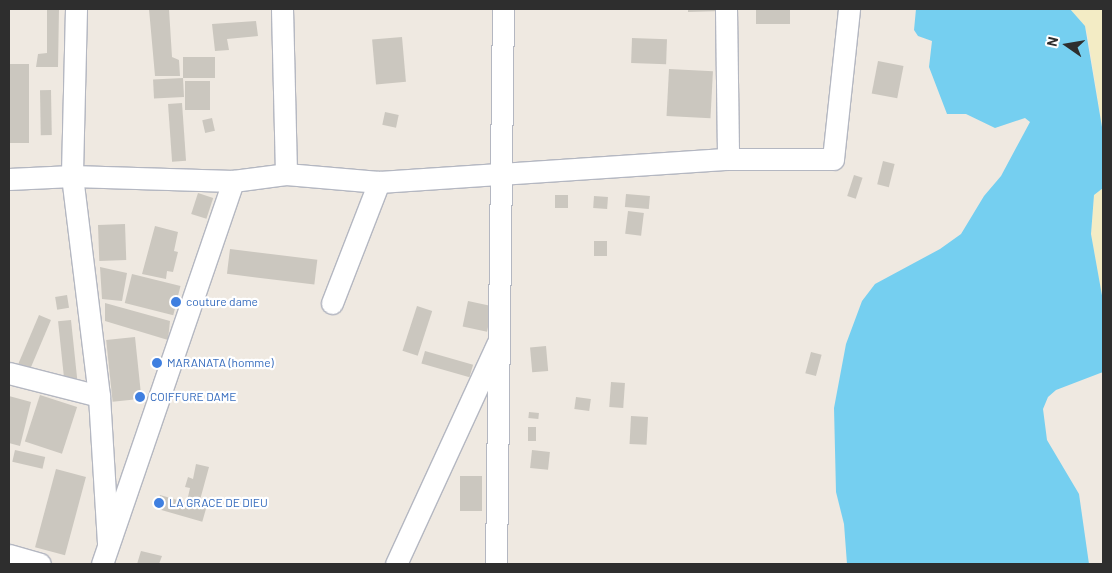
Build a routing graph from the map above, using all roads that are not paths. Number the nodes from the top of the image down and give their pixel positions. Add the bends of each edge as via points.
1 (76, 9) edge
2 (282, 9) edge
3 (503, 9) edge
4 (726, 9) edge
5 (849, 9) edge
6 (728, 159) junction
7 (502, 172) junction
8 (286, 174) junction
9 (72, 176) junction
10 (9, 179) edge
11 (233, 181) junction
12 (379, 182) junction
13 (332, 303) dead end
14 (501, 336) junction
15 (9, 373) edge
16 (99, 396) junction
17 (108, 544) junction
18 (13, 559) edge
19 (40, 564) edge
20 (102, 564) edge
21 (396, 564) edge
22 (496, 564) edge

1 - 9 street
2 - 8 street
3 - 7 street
4 - 6 street
5 - 6 street via 833,159
6 - 7 street
7 - 12 street
7 - 14 street
8 - 11 street
8 - 12 street
9 - 10 street
9 - 11 street
9 - 16 street
11 - 17 street
12 - 13 street
14 - 21 street
14 - 22 street
15 - 16 street
16 - 17 street
17 - 20 street
18 - 19 street

